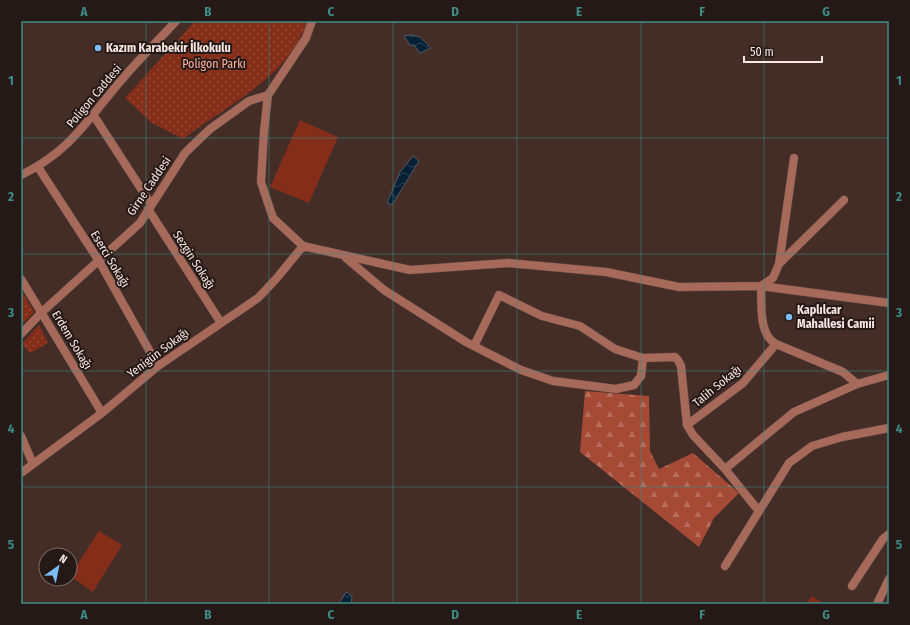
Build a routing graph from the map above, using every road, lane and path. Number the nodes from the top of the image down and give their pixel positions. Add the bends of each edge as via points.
1 (176, 21) edge
2 (312, 21) edge
3 (268, 95) junction
4 (94, 116) junction
5 (794, 158) dead end
6 (38, 167) junction
7 (21, 174) edge
8 (844, 200) dead end
9 (150, 207) junction
10 (303, 246) junction
11 (344, 256) junction
12 (99, 261) junction
13 (779, 264) junction
14 (21, 279) edge
15 (761, 286) junction
16 (889, 303) edge
17 (42, 312) junction
18 (221, 323) junction
19 (21, 334) edge
20 (776, 344) junction
21 (474, 346) junction
22 (643, 358) junction
23 (158, 366) junction
24 (889, 376) edge
25 (857, 384) junction
26 (102, 413) junction
27 (687, 425) junction
28 (889, 428) edge
29 (21, 436) edge
30 (33, 464) junction
31 (725, 469) junction
32 (21, 473) edge
33 (758, 510) junction
34 (889, 534) edge
35 (725, 566) dead end
36 (889, 579) edge
37 (852, 586) dead end
38 (877, 604) edge

1 - 4 street, Poligon Caddesi via 118,84
2 - 3 street via 306,38
3 - 9 street, Girne Caddesi via 249,101 210,129 185,153
3 - 10 street via 261,182 273,218
4 - 6 street, Poligon Caddesi via 63,148
4 - 9 street, Sezgin Sokağı
5 - 13 street
6 - 7 street, Poligon Caddesi
6 - 12 street, Eserci Sokağı
8 - 13 street
9 - 12 street, Girne Caddesi via 140,223
9 - 18 street, Sezgin Sokağı
10 - 11 street
10 - 18 street, Yenigün Sokağı via 258,298
11 - 15 street via 410,270 508,263 606,272 679,287
11 - 21 street via 384,290
12 - 17 street, Girne Caddesi
12 - 23 street, Eserci Sokağı
13 - 15 street via 773,278
14 - 17 street, Erdem Sokağı
15 - 16 street
15 - 20 street via 765,333 770,341
17 - 19 street, Girne Caddesi
17 - 26 street, Erdem Sokağı
18 - 23 street, Yenigün Sokağı
20 - 25 street via 843,372
20 - 27 street, Talih Sokağı via 743,383
21 - 22 street via 521,370 553,381 616,389 634,385 641,376
21 - 22 street via 499,295 542,316 580,326 615,349
22 - 27 street via 678,360
23 - 26 street, Yenigün Sokağı
24 - 25 street
25 - 31 street via 794,412
26 - 30 street, Yenigün Sokağı
27 - 31 street
28 - 33 street via 812,446 789,463
29 - 30 street
30 - 32 street, Yenigün Sokağı
31 - 33 street
33 - 35 street
34 - 37 street via 882,540
36 - 38 street

